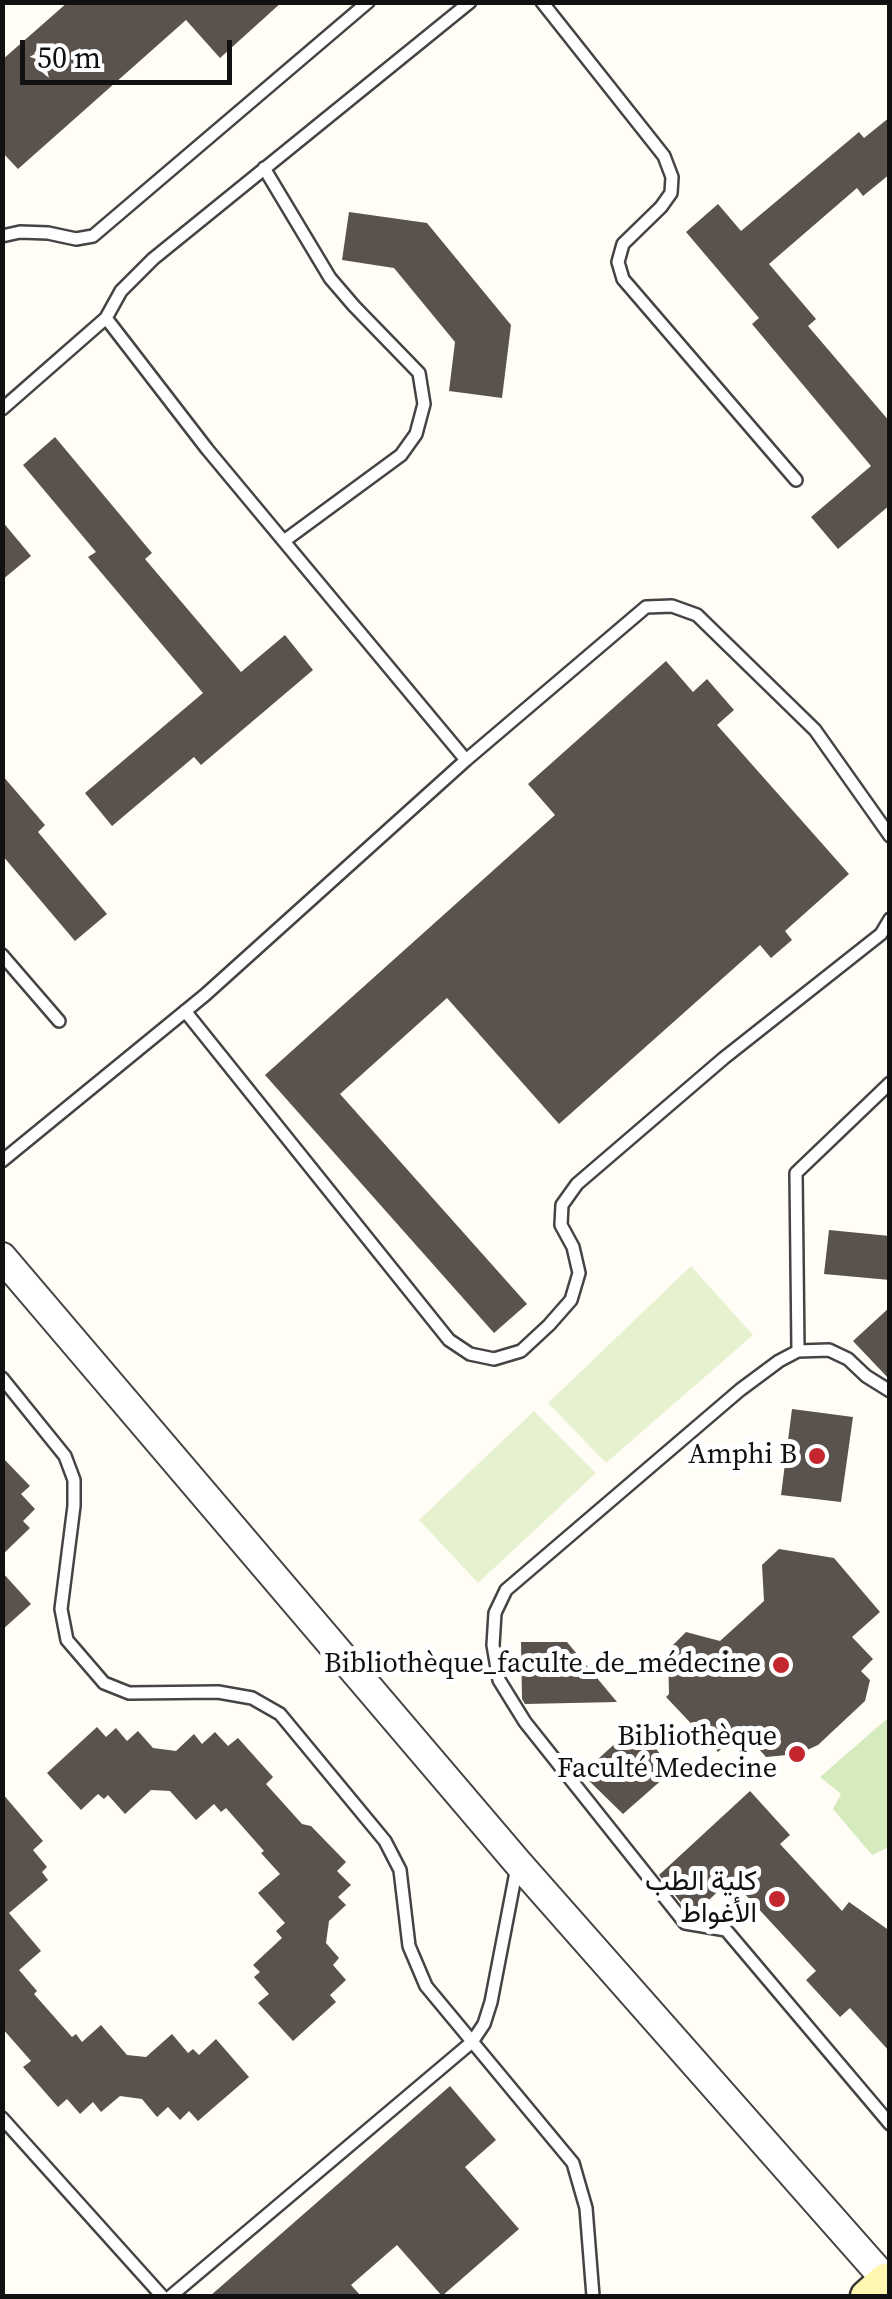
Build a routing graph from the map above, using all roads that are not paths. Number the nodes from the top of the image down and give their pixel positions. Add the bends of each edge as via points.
1 (368, 2) edge
2 (470, 2) edge
3 (542, 2) edge
4 (264, 168) junction
5 (2, 236) edge
6 (106, 318) junction
7 (2, 410) edge
8 (796, 480) dead end
9 (284, 541) junction
10 (466, 760) junction
11 (890, 836) edge
12 (890, 918) edge
13 (2, 955) edge
14 (185, 1012) junction
15 (59, 1021) dead end
16 (890, 1084) edge
17 (2, 1160) edge
18 (2, 1257) edge
19 (798, 1351) junction
20 (2, 1378) edge
21 (890, 1391) edge
22 (518, 1863) junction
23 (472, 2042) junction
24 (2, 2118) edge
25 (890, 2124) edge
26 (880, 2287) edge
27 (162, 2296) edge
28 (170, 2296) edge
29 (593, 2296) edge

1 - 5 lane via 94,236
2 - 4 lane
3 - 8 lane via 664,156 672,177 661,207 624,244 618,262 623,278
4 - 6 lane via 153,259 120,291
4 - 9 lane via 330,278 420,374 424,404 416,434 401,455
6 - 7 lane
6 - 9 lane
9 - 10 lane
10 - 11 lane via 646,606 672,606 698,615 815,730
10 - 14 lane
12 - 14 lane via 881,934 577,1184 562,1205 560,1224 579,1273 571,1300 521,1351 494,1359 449,1340
13 - 15 lane
14 - 17 lane
16 - 19 lane via 796,1173
18 - 22 street
19 - 21 lane via 829,1350
19 - 25 lane via 740,1390 506,1590 495,1613 493,1645 500,1680 526,1722 685,1923 726,1930
20 - 23 lane via 65,1456 74,1480 61,1609 67,1640 104,1683 128,1693 218,1692 252,1698 280,1714 385,1841 400,1870 409,1946 426,1986
22 - 23 lane via 491,2002
22 - 26 street
23 - 28 lane
23 - 29 lane via 573,2163 586,2208
24 - 27 lane

